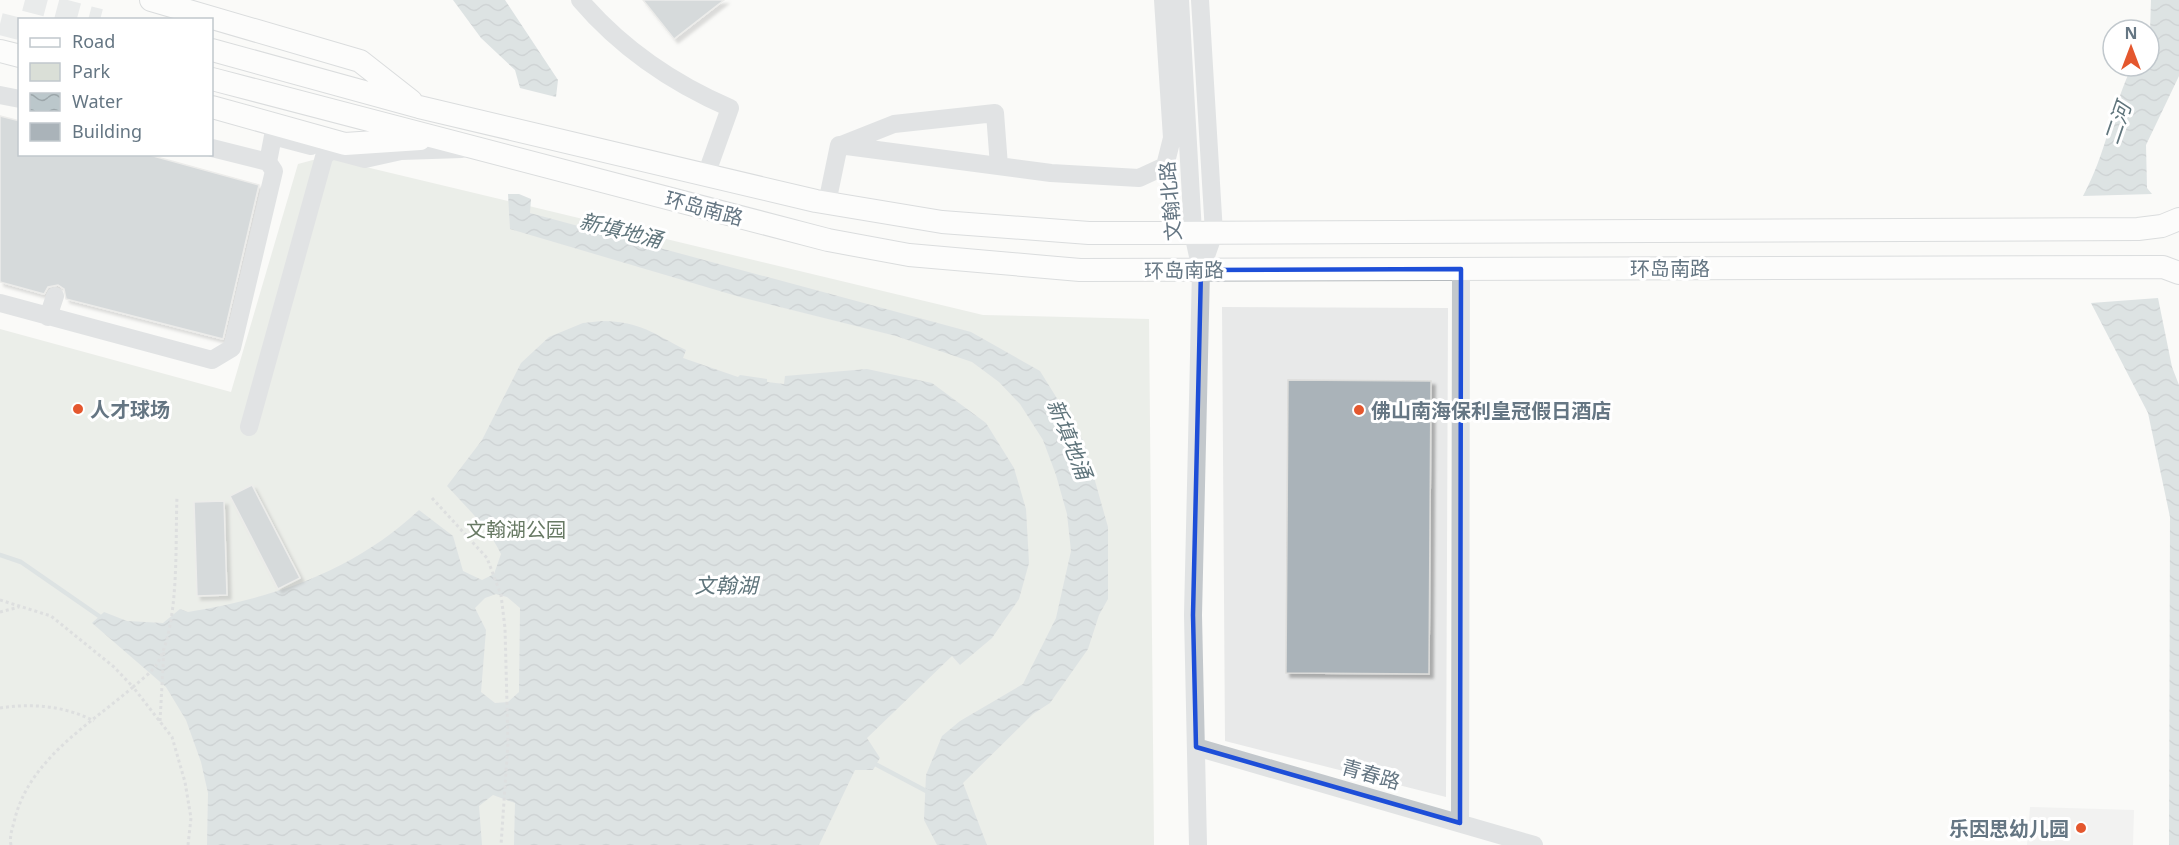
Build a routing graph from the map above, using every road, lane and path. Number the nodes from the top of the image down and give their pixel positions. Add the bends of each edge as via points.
1 (151, 0) edge
2 (580, 0) edge
3 (1162, 0) edge
4 (1180, 0) edge
5 (1200, 0) edge
6 (212, 18) edge
7 (213, 18) edge
8 (213, 50) edge
9 (0, 51) edge
10 (18, 56) edge
11 (213, 79) edge
12 (0, 95) edge
13 (18, 99) edge
14 (213, 107) edge
15 (419, 107) junction
16 (439, 138) junction
17 (839, 145) junction
18 (213, 148) edge
19 (482, 148) junction
20 (331, 150) junction
21 (268, 162) junction
22 (999, 166) junction
23 (706, 175) junction
24 (827, 203) junction
25 (2173, 227) edge
26 (1204, 233) junction
27 (2174, 266) edge
28 (1461, 269) junction
29 (1201, 270) junction
30 (55, 296) dead end
31 (0, 303) edge
32 (48, 317) junction
33 (249, 427) dead end
34 (177, 497) dead end
35 (432, 498) dead end
36 (0, 600) edge
37 (21, 607) junction
38 (0, 612) edge
39 (165, 645) junction
40 (133, 687) junction
41 (0, 708) edge
42 (94, 721) junction
43 (160, 721) junction
44 (1196, 747) junction
45 (1460, 823) junction
46 (11, 845) edge
47 (188, 845) edge
48 (501, 845) edge
49 (1198, 845) edge
50 (1534, 845) edge

1 - 6 main road
2 - 23 street via 605,29 653,67 730,108
3 - 22 street via 1172,138 1165,166 1139,178
4 - 26 street, 文翰北路
5 - 26 street, 文翰北路
7 - 15 main road via 360,62
8 - 15 main road, 环岛南路
9 - 10 main road
11 - 16 main road, 环岛南路
12 - 13 street
14 - 16 main road via 345,144
15 - 23 main road, 环岛南路
16 - 19 main road, 环岛南路
17 - 22 street
17 - 22 street via 894,124 995,113
17 - 24 street
18 - 21 street
19 - 20 street via 400,151 365,159
19 - 29 main road, 环岛南路 via 780,229 909,255 1080,270
20 - 21 street via 273,136
20 - 33 street via 324,157
21 - 32 street via 274,171 232,348 212,360
23 - 24 main road, 环岛南路
24 - 26 main road, 环岛南路 via 998,227
25 - 26 main road, 环岛南路
26 - 29 street, 文翰北路
27 - 28 main road, 环岛南路
28 - 29 main road, 环岛南路
28 - 45 street
29 - 44 street, 文翰北路 via 1193,615
30 - 32 street
31 - 32 street
34 - 39 path via 173,603
35 - 48 path via 487,558 501,596 508,743
36 - 37 path
37 - 38 path
37 - 40 path via 51,616
39 - 40 path via 156,665
39 - 43 path
40 - 42 path
40 - 43 path
41 - 42 path via 43,706 77,712
42 - 46 path via 33,776 18,806
43 - 47 path via 172,737 185,782 190,818
44 - 45 street, 青春路
44 - 49 street, 文翰北路
45 - 50 street, 青春路

